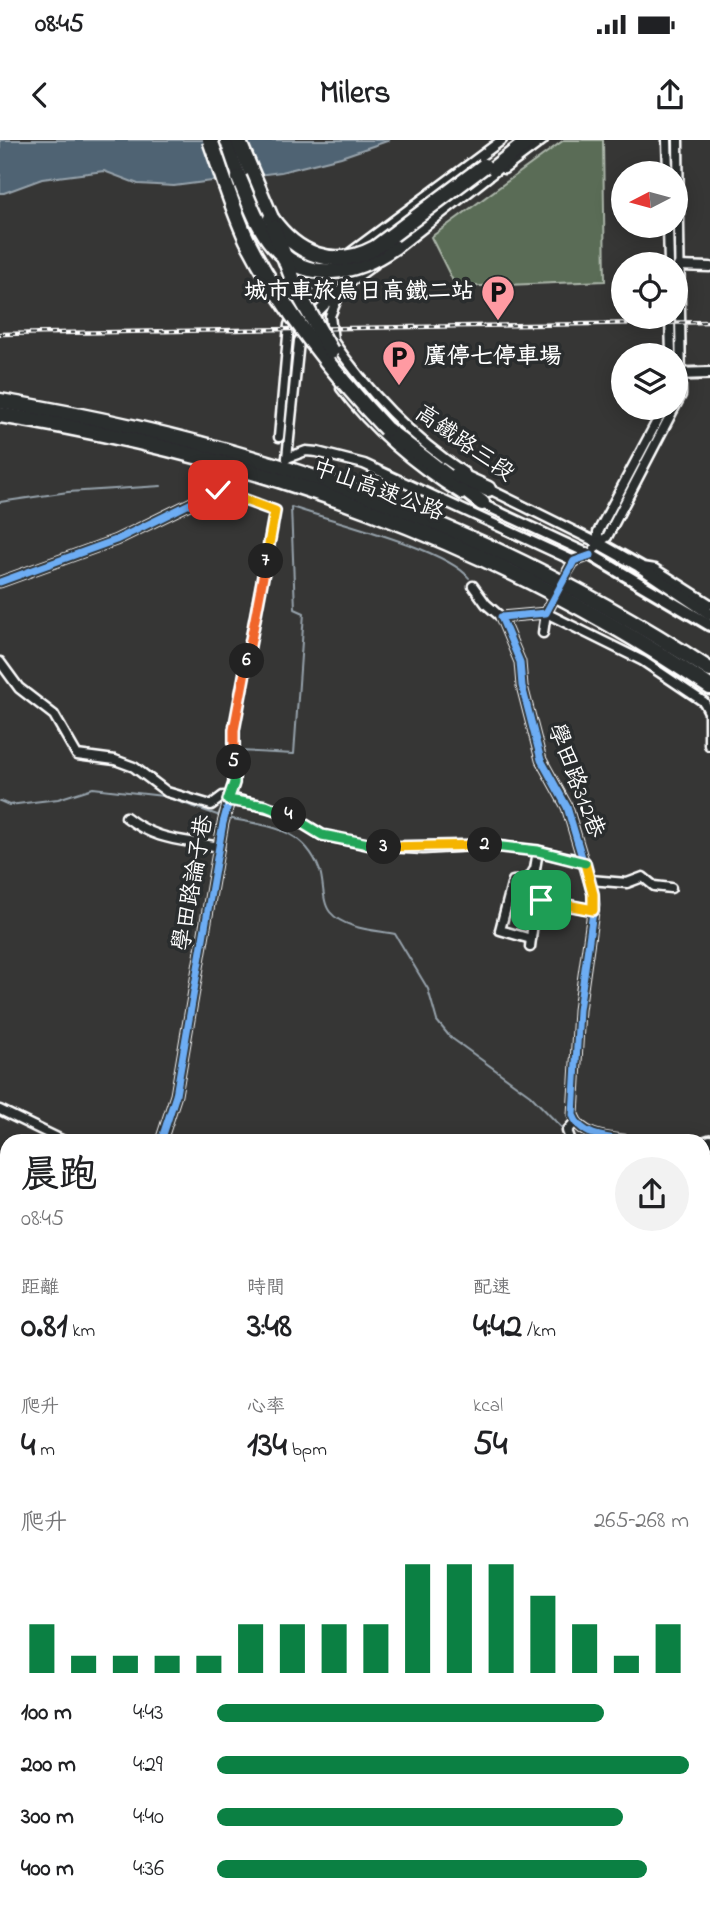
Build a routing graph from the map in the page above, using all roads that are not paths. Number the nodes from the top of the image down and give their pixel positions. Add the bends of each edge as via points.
1 (210, 140) edge
2 (224, 140) edge
3 (238, 140) edge
4 (502, 140) edge
5 (517, 140) edge
6 (530, 140) edge
7 (543, 140) edge
8 (667, 140) edge
9 (678, 140) edge
10 (668, 161) edge
11 (487, 169) junction
12 (271, 218) junction
13 (678, 252) edge
14 (688, 266) edge
15 (710, 267) edge
16 (342, 288) junction
17 (294, 309) junction
18 (314, 313) junction
19 (291, 319) junction
20 (301, 336) junction
21 (334, 343) junction
22 (710, 373) edge
23 (688, 374) edge
24 (0, 401) edge
25 (0, 415) edge
26 (658, 420) edge
27 (669, 420) edge
28 (388, 426) junction
29 (279, 437) dead end
30 (488, 489) junction
31 (482, 503) junction
32 (598, 543) junction
33 (592, 555) junction
34 (574, 561) junction
35 (639, 566) junction
36 (568, 571) dead end
37 (0, 582) edge
38 (473, 586) dead end
39 (551, 604) dead end
40 (710, 604) edge
41 (546, 613) junction
42 (710, 614) edge
43 (501, 617) junction
44 (710, 625) edge
45 (543, 633) dead end
46 (0, 662) edge
47 (710, 670) edge
48 (710, 687) edge
49 (709, 745) edge
50 (228, 800) junction
51 (126, 817) dead end
52 (219, 847) junction
53 (538, 851) junction
54 (584, 861) junction
55 (590, 880) junction
56 (671, 888) dead end
57 (593, 910) junction
58 (0, 1110) edge
59 (575, 1122) junction
60 (50, 1134) edge
61 (163, 1134) edge
62 (568, 1134) edge
63 (591, 1134) edge
64 (0, 1560) edge
65 (0, 1580) edge

1 - 28 highway, bridge via 239,222 266,273 337,373
2 - 11 highway, bridge via 255,215 274,246 292,261 326,272 351,270 376,260
3 - 12 highway
4 - 17 street via 312,281
5 - 11 highway
6 - 11 highway
7 - 16 street
8 - 10 street
9 - 13 street
11 - 12 highway, bridge via 355,257 333,259 304,251
12 - 28 highway, bridge via 310,317
14 - 15 street
16 - 18 street
16 - 21 street via 330,316
17 - 18 street via 305,307
17 - 19 street
18 - 20 street
18 - 21 street, 高鐵路三段
19 - 20 street, 高鐵路三段
19 - 29 street
20 - 31 street, 高鐵路三段 via 380,434 431,476
20 - 34 street via 287,458 306,451 364,464
21 - 30 street, 高鐵路三段 via 374,397 401,423
22 - 23 street
24 - 47 highway, 中山高速公路 via 170,435 297,471 394,505 551,575
25 - 48 highway, 中山高速公路 via 167,449 304,487 389,517 484,557 566,599
26 - 32 street via 598,532
27 - 32 street via 607,537
28 - 30 highway via 439,464
28 - 31 highway
30 - 32 street, 高鐵路三段
31 - 33 street, 高鐵路三段
32 - 33 street
32 - 35 street
33 - 34 street
33 - 44 street
34 - 36 street
35 - 40 street via 655,569
35 - 42 street
37 - 50 street, 學田路論子巷 via 116,540 218,490 275,511 234,730 234,783
38 - 43 street
39 - 41 street
41 - 43 street
41 - 45 street
41 - 49 street via 633,656 704,702 709,712
43 - 54 street, 學田路312巷 via 520,662 541,760 567,807
46 - 50 street, 學田路論子巷 via 19,688 54,715 77,755 134,767 167,792 197,802 211,805 223,796
50 - 52 street, 學田路論子巷
50 - 53 street, 學田路論子巷 via 284,812 322,835 373,846 489,845
51 - 52 street, 學田路論子巷 via 145,832 165,839
52 - 61 street, 學田路論子巷 via 176,1095
53 - 54 street, 學田路論子巷
53 - 57 street via 528,880 513,881 500,930 530,943 535,905 541,900
54 - 55 street, 學田路312巷
55 - 56 street via 627,883 643,877 654,886
55 - 57 street, 學田路312巷
57 - 59 street, 學田路312巷 via 579,1010
58 - 60 street
59 - 62 street, 學田路312巷
59 - 63 street
64 - 65 street

